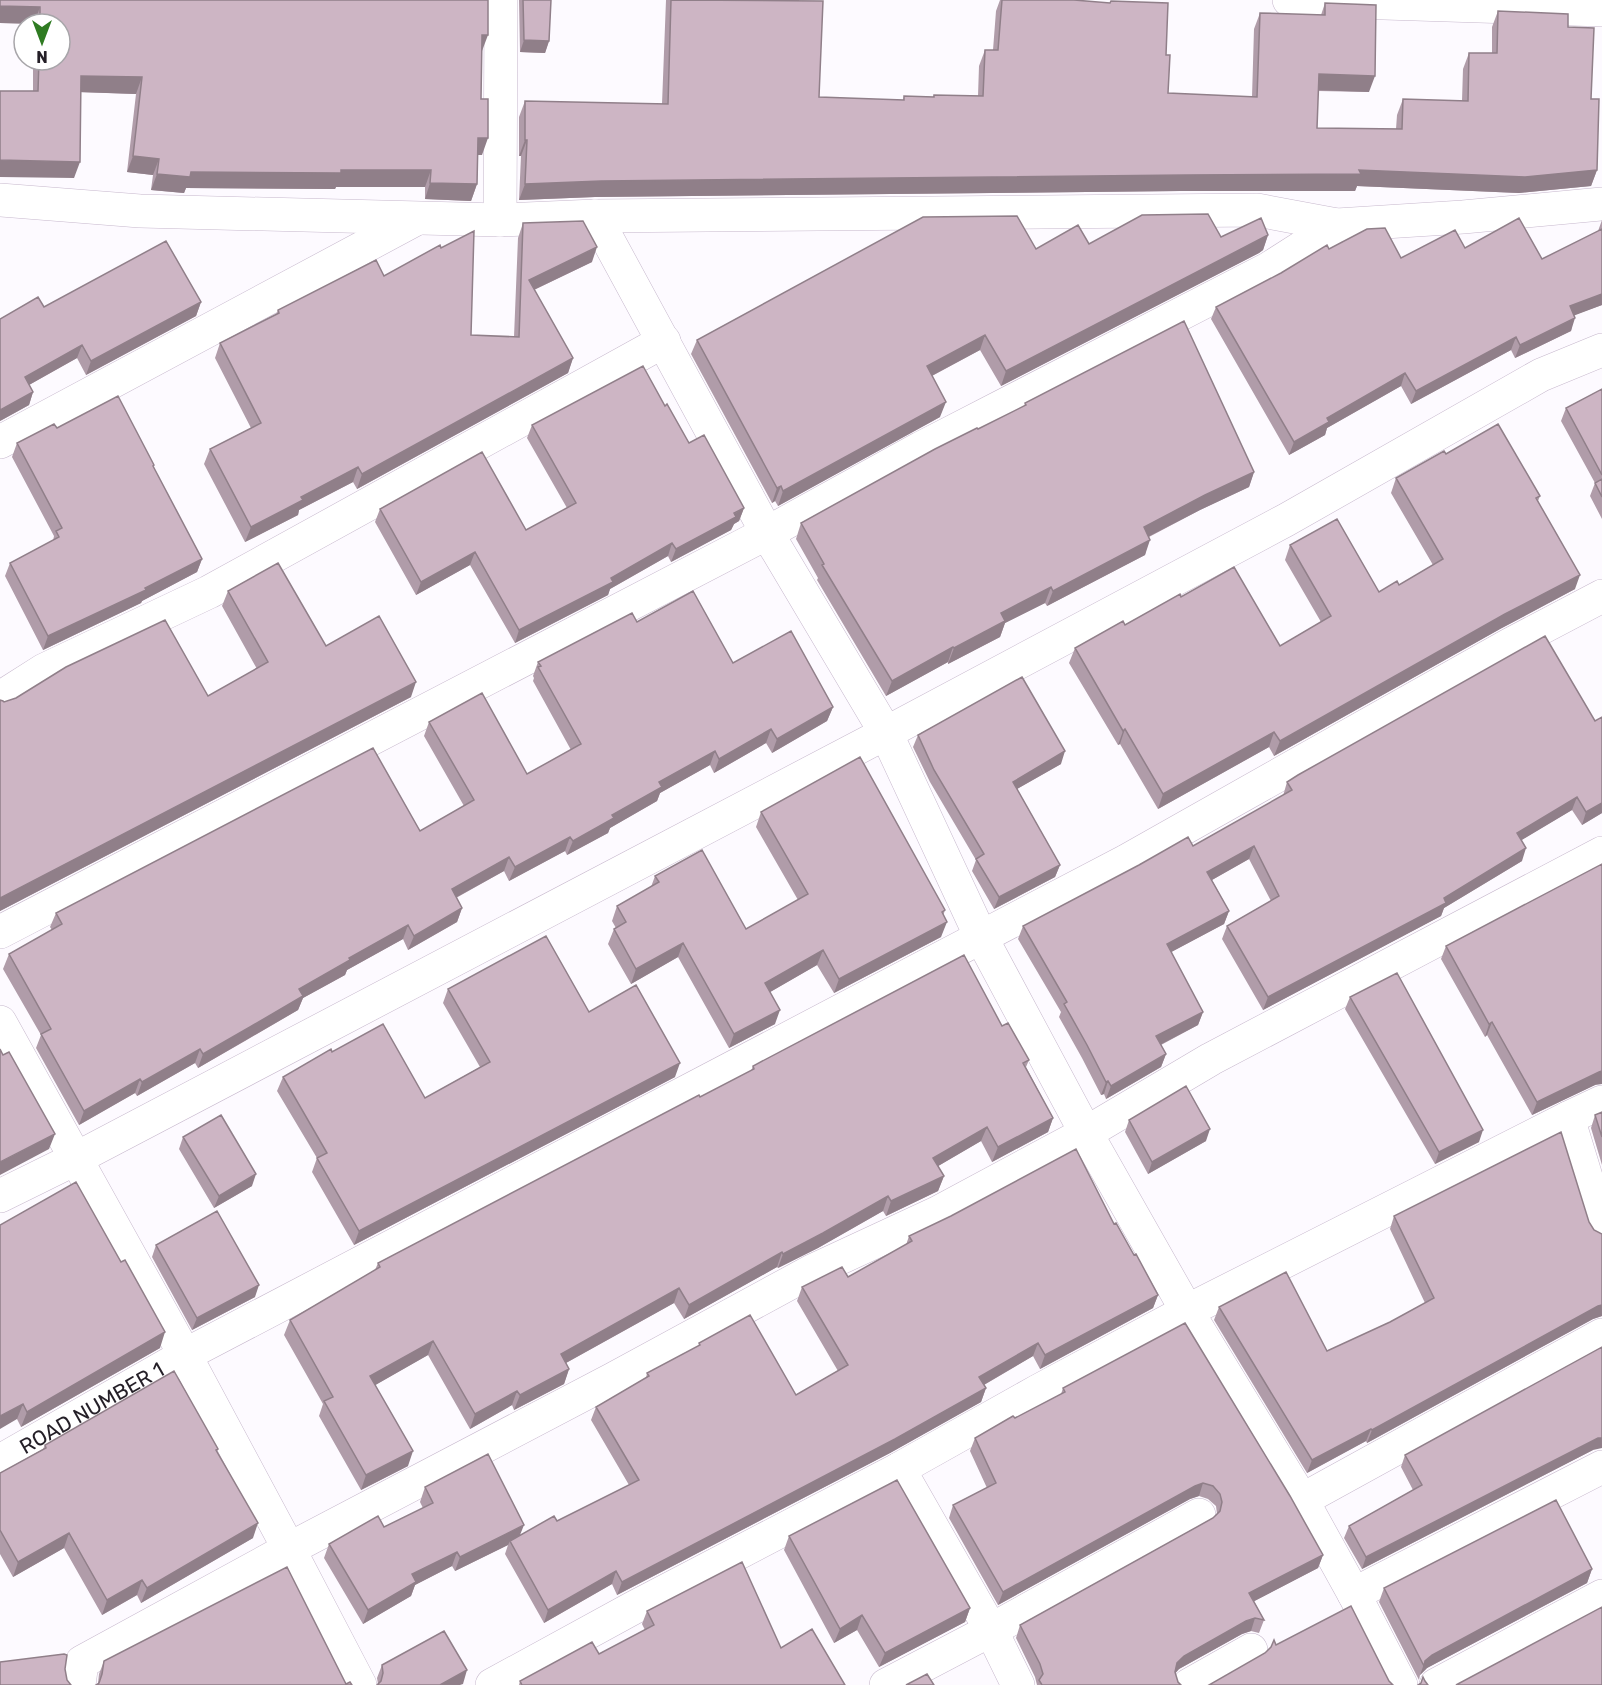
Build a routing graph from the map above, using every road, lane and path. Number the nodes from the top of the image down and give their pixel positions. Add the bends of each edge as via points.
1 (501, 0) edge
2 (1289, 0) edge
3 (1602, 10) edge
4 (0, 200) edge
5 (1602, 204) edge
6 (596, 216) junction
7 (418, 218) junction
8 (500, 220) junction
9 (1337, 225) junction
10 (664, 342) junction
11 (1602, 350) edge
12 (0, 442) edge
13 (767, 533) junction
14 (1602, 596) edge
15 (0, 698) edge
16 (886, 733) junction
17 (1602, 853) edge
18 (0, 932) edge
19 (981, 937) junction
20 (0, 1022) edge
21 (1602, 1102) edge
22 (1568, 1118) junction
23 (1086, 1133) junction
24 (75, 1159) junction
25 (0, 1196) edge
26 (1602, 1229) edge
27 (1187, 1311) junction
28 (1602, 1335) edge
29 (185, 1355) junction
30 (0, 1461) edge
31 (1602, 1467) edge
32 (899, 1469) junction
33 (1302, 1500) junction
34 (1199, 1515) dead end
35 (289, 1549) junction
36 (1354, 1594) junction
37 (1602, 1596) edge
38 (991, 1630) junction
39 (1251, 1650) dead end
40 (79, 1685) edge
41 (360, 1685) edge
42 (492, 1685) edge
43 (886, 1685) edge
44 (1018, 1685) edge
45 (1189, 1685) edge
46 (1401, 1685) edge
47 (1436, 1685) edge

1 - 8 street
2 - 3 street
4 - 7 street via 140,211
5 - 9 street
6 - 8 street
6 - 9 street via 1257,210
6 - 10 street
7 - 8 street
7 - 12 street
9 - 13 street via 1268,269 921,448
10 - 13 street
10 - 15 street via 209,592 44,670
11 - 16 street via 1541,375 1286,520
13 - 16 street
13 - 18 street
14 - 19 street, ROAD NUMBER 1 via 1126,861
16 - 19 street
16 - 24 street
17 - 23 street via 1222,1054
19 - 23 street
19 - 29 street, ROAD NUMBER 1
20 - 24 street
21 - 22 street
22 - 26 street
22 - 27 street
23 - 27 street
23 - 35 street via 937,1213 812,1271
24 - 25 street
24 - 29 street
27 - 32 street
27 - 33 street
28 - 33 street
29 - 30 street, ROAD NUMBER 1
29 - 35 street
31 - 36 street
32 - 38 street
32 - 42 street
33 - 36 street
34 - 38 street
35 - 40 street via 82,1662
35 - 41 street
36 - 46 street
37 - 47 street
38 - 43 street
38 - 44 street
39 - 45 street

